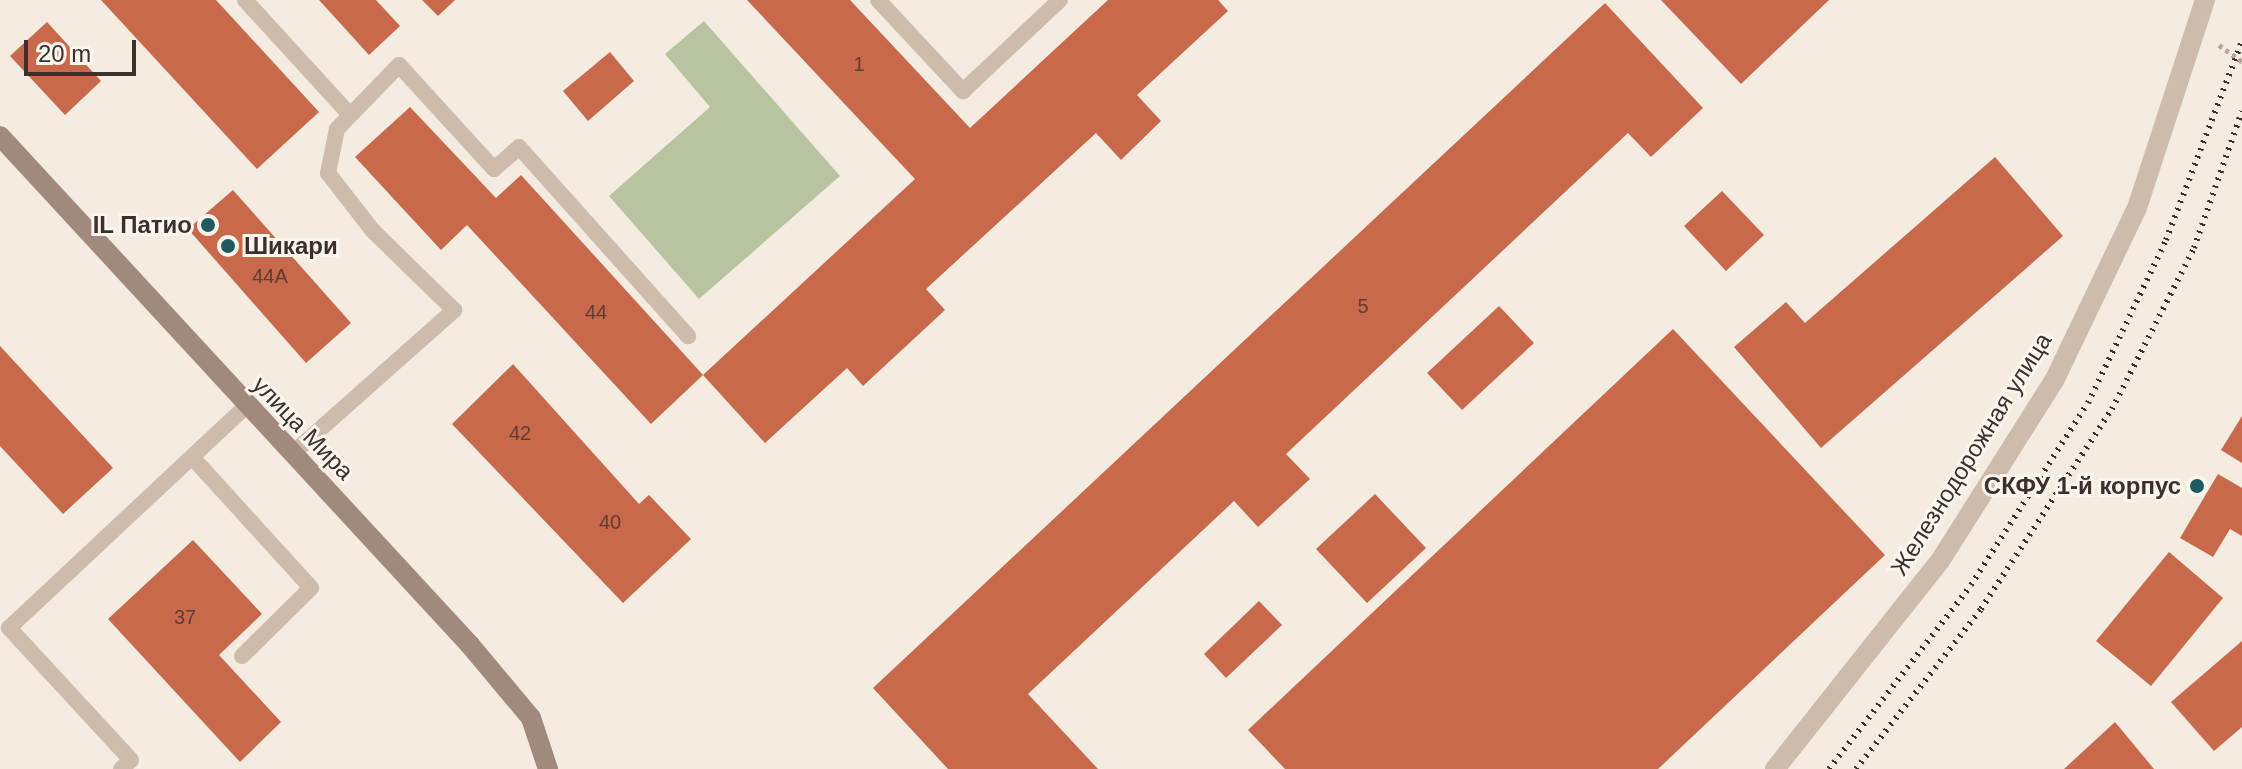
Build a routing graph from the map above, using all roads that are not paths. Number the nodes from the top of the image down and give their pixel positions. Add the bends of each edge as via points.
1 (245, 0) edge
2 (878, 0) edge
3 (1060, 0) edge
4 (2205, 0) edge
5 (350, 115) junction
6 (0, 136) edge
7 (688, 336) dead end
8 (245, 407) junction
9 (292, 454) junction
10 (192, 457) junction
11 (5, 622) edge
12 (242, 656) dead end
13 (121, 769) edge
14 (548, 769) edge
15 (1775, 769) edge

1 - 5 lane
2 - 3 lane via 963,91
4 - 15 street, Железнодорожная улица via 2137,208 2054,381 1940,561
5 - 7 lane via 399,65 494,169 519,147
5 - 9 lane via 337,129 328,173 373,231 454,310
6 - 8 main road, улица Мира
8 - 9 main road, улица Мира
8 - 10 lane
9 - 14 main road, улица Мира via 531,718
10 - 11 lane
10 - 12 lane via 311,588
11 - 13 lane via 131,760

